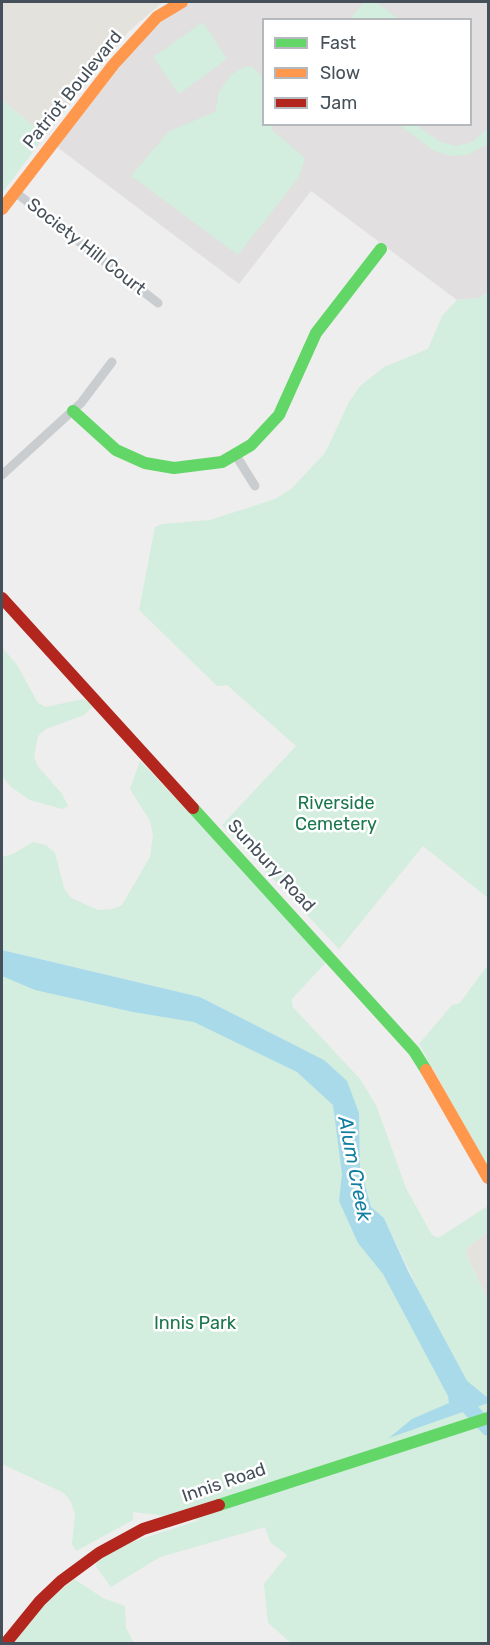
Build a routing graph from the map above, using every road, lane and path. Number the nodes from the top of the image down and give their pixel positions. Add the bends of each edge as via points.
1 (182, 2) edge
2 (15, 192) junction
3 (2, 209) edge
4 (381, 249) dead end
5 (158, 303) dead end
6 (112, 362) dead end
7 (73, 411) junction
8 (235, 454) junction
9 (2, 475) edge
10 (255, 486) dead end
11 (2, 598) edge
12 (489, 1178) edge
13 (489, 1418) edge
14 (5, 1644) edge

1 - 2 main road, Patriot Boulevard via 157,17 114,64
2 - 3 main road, Patriot Boulevard
2 - 5 street, Society Hill Court
4 - 8 main road via 316,333 279,415 251,445
6 - 7 street
7 - 8 main road via 116,450 145,463 174,468 222,462
7 - 9 street
8 - 10 street
11 - 12 main road, Sunbury Road via 407,1042
13 - 14 main road, Innis Road via 143,1529 99,1553 61,1581

